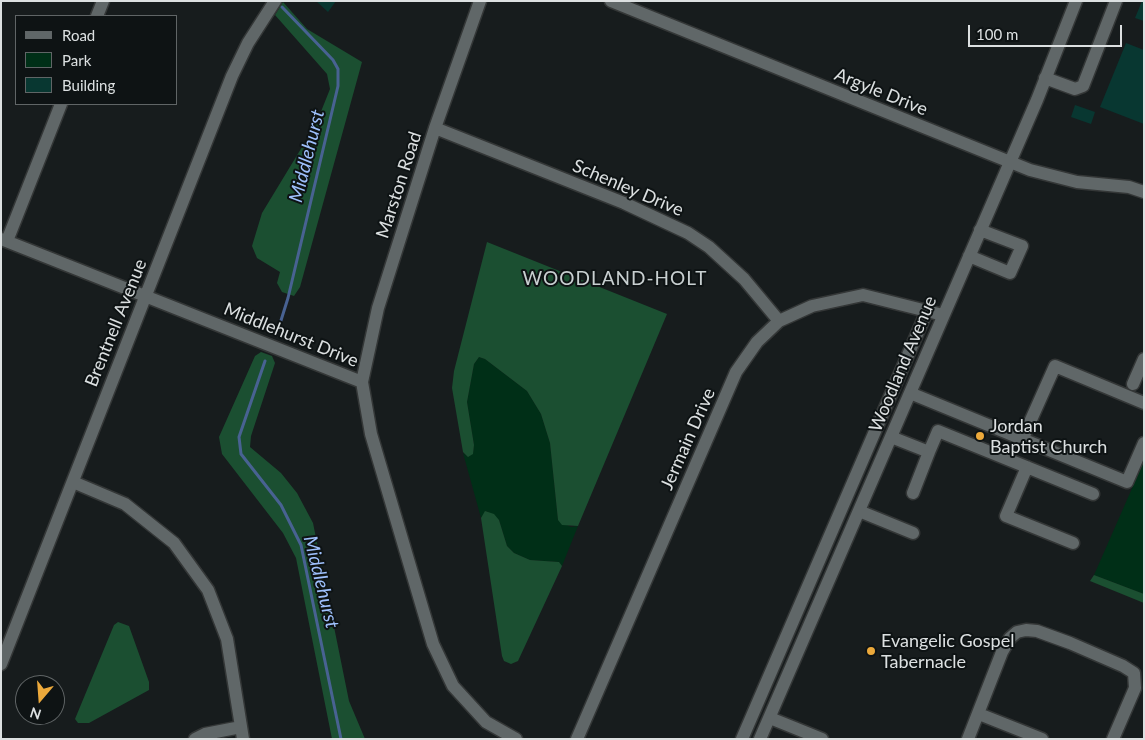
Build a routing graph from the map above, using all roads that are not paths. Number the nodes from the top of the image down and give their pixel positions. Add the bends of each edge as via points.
1 (102, 1) edge
2 (275, 1) edge
3 (480, 1) edge
4 (612, 1) edge
5 (1076, 1) edge
6 (1116, 1) edge
7 (96, 15) edge
8 (1045, 78) junction
9 (61, 105) edge
10 (435, 128) junction
11 (1010, 162) junction
12 (1144, 192) edge
13 (980, 230) junction
14 (4, 240) edge
15 (969, 256) junction
16 (145, 295) junction
17 (927, 311) junction
18 (943, 315) junction
19 (779, 321) junction
20 (1144, 359) edge
21 (362, 382) junction
22 (1134, 384) dead end
23 (910, 394) junction
24 (1144, 403) edge
25 (891, 437) junction
26 (1022, 440) junction
27 (1144, 443) edge
28 (929, 452) junction
29 (1027, 467) junction
30 (73, 482) junction
31 (913, 493) dead end
32 (1093, 494) dead end
33 (859, 511) junction
34 (913, 534) dead end
35 (1073, 543) dead end
36 (1, 664) edge
37 (978, 714) junction
38 (770, 718) junction
39 (242, 733) edge
40 (195, 739) edge
41 (516, 739) edge
42 (577, 739) edge
43 (742, 739) edge
44 (760, 739) edge
45 (822, 739) edge
46 (968, 739) edge
47 (1042, 739) edge
48 (1113, 739) edge

1 - 7 street
2 - 16 street, Brentnell Avenue via 248,43 232,76
3 - 10 street, Marston Road
4 - 11 street, Argyle Drive
5 - 8 street, Woodland Avenue
6 - 8 street via 1083,86 1075,89
8 - 11 street, Woodland Avenue
9 - 14 street
10 - 19 street, Schenley Drive via 624,203 688,233 744,279
10 - 21 street, Marston Road via 378,308
11 - 12 street, Argyle Drive via 1077,182 1129,187
11 - 13 street, Woodland Avenue
13 - 15 street, Woodland Avenue
13 - 15 street via 1022,246 1010,273
14 - 16 street, Middlehurst Drive
15 - 18 street, Woodland Avenue
16 - 21 street, Middlehurst Drive
16 - 30 street, Brentnell Avenue
17 - 18 street, Jermain Drive
17 - 19 street, Jermain Drive via 863,295 812,306
17 - 43 street
18 - 23 street, Woodland Avenue
19 - 42 street, Jermain Drive via 757,342 736,372
20 - 22 street
21 - 41 street, Middlehurst Drive via 371,434 433,644 452,686 486,722
23 - 25 street, Woodland Avenue
23 - 26 street
24 - 26 street via 1055,366
25 - 28 street
25 - 33 street, Woodland Avenue
26 - 27 street via 1127,482
28 - 29 street via 938,431
28 - 31 street
29 - 32 street
29 - 35 street via 1006,516
30 - 36 street, Brentnell Avenue
30 - 39 street via 125,504 174,543 208,590 226,639
33 - 34 street
33 - 38 street, Woodland Avenue
37 - 46 street
37 - 47 street
37 - 48 street via 1010,638 1026,630 1048,634 1134,673 1135,688
38 - 44 street, Woodland Avenue
38 - 45 street
39 - 40 street via 205,734

